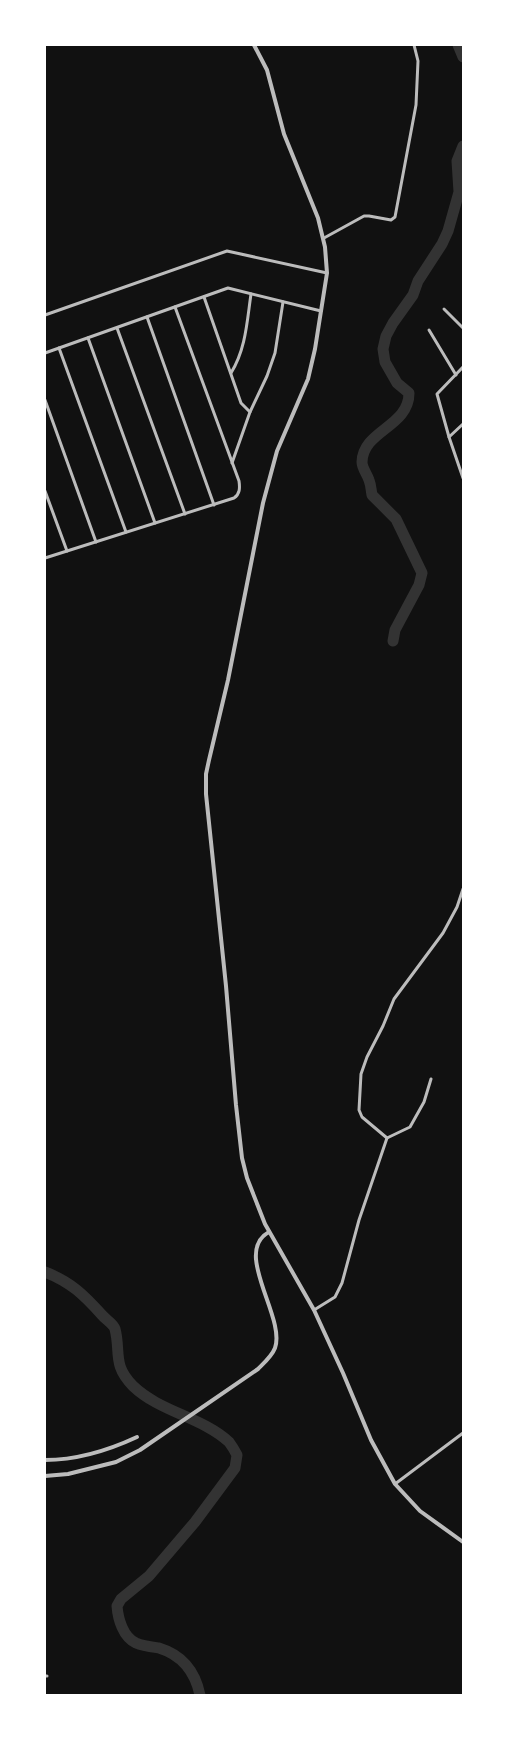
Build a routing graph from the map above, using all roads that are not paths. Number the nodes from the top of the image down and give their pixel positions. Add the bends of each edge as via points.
1 (254, 45) edge
2 (414, 45) edge
3 (324, 238) junction
4 (326, 273) junction
5 (251, 294) junction
6 (204, 297) junction
7 (283, 302) junction
8 (175, 307) junction
9 (444, 309) dead end
10 (321, 311) junction
11 (45, 315) edge
12 (147, 317) junction
13 (117, 328) junction
14 (463, 328) edge
15 (429, 330) dead end
16 (88, 338) junction
17 (59, 348) junction
18 (45, 353) edge
19 (463, 367) edge
20 (231, 374) junction
21 (456, 375) junction
22 (45, 400) edge
23 (250, 412) junction
24 (463, 424) edge
25 (449, 437) junction
26 (232, 463) junction
27 (463, 478) edge
28 (45, 491) edge
29 (214, 505) junction
30 (185, 514) junction
31 (155, 523) junction
32 (126, 532) junction
33 (96, 542) junction
34 (67, 551) junction
35 (45, 558) edge
36 (463, 889) edge
37 (430, 1079) dead end
38 (387, 1138) junction
39 (269, 1232) junction
40 (314, 1310) junction
41 (463, 1433) edge
42 (137, 1437) dead end
43 (45, 1460) edge
44 (45, 1476) edge
45 (395, 1484) junction
46 (463, 1542) edge

1 - 3 street via 267,70 284,134
2 - 3 street via 418,61 416,104 395,217 391,220 364,216
3 - 4 street
4 - 10 street
4 - 11 street via 227,251
5 - 6 street via 228,288
5 - 7 street
5 - 20 street via 245,340
6 - 8 street
6 - 20 street
7 - 10 street
7 - 23 street via 275,353
8 - 12 street
8 - 26 street
9 - 14 street
10 - 39 street via 308,379 277,451 263,503 205,785 242,1158
12 - 13 street
12 - 29 street
13 - 16 street
13 - 30 street
15 - 21 street
16 - 17 street
16 - 31 street
17 - 18 street
17 - 32 street
19 - 21 street
20 - 23 street via 241,403
21 - 25 street via 437,394
22 - 33 street
23 - 26 street
24 - 25 street
25 - 27 street
26 - 29 street via 239,481 239,492 234,498
28 - 34 street
29 - 30 street
30 - 31 street
31 - 32 street
32 - 33 street
33 - 34 street
34 - 35 street
36 - 38 street via 443,933 394,999 361,1074 359,1110 362,1117
37 - 38 street via 424,1102 410,1127
38 - 40 street via 342,1283 335,1297
39 - 40 street
39 - 44 street via 258,1242 256,1255 276,1334 272,1354 258,1369 140,1450 108,1465
40 - 45 street via 371,1440
41 - 45 street
42 - 43 street via 72,1460
45 - 46 street via 420,1511

